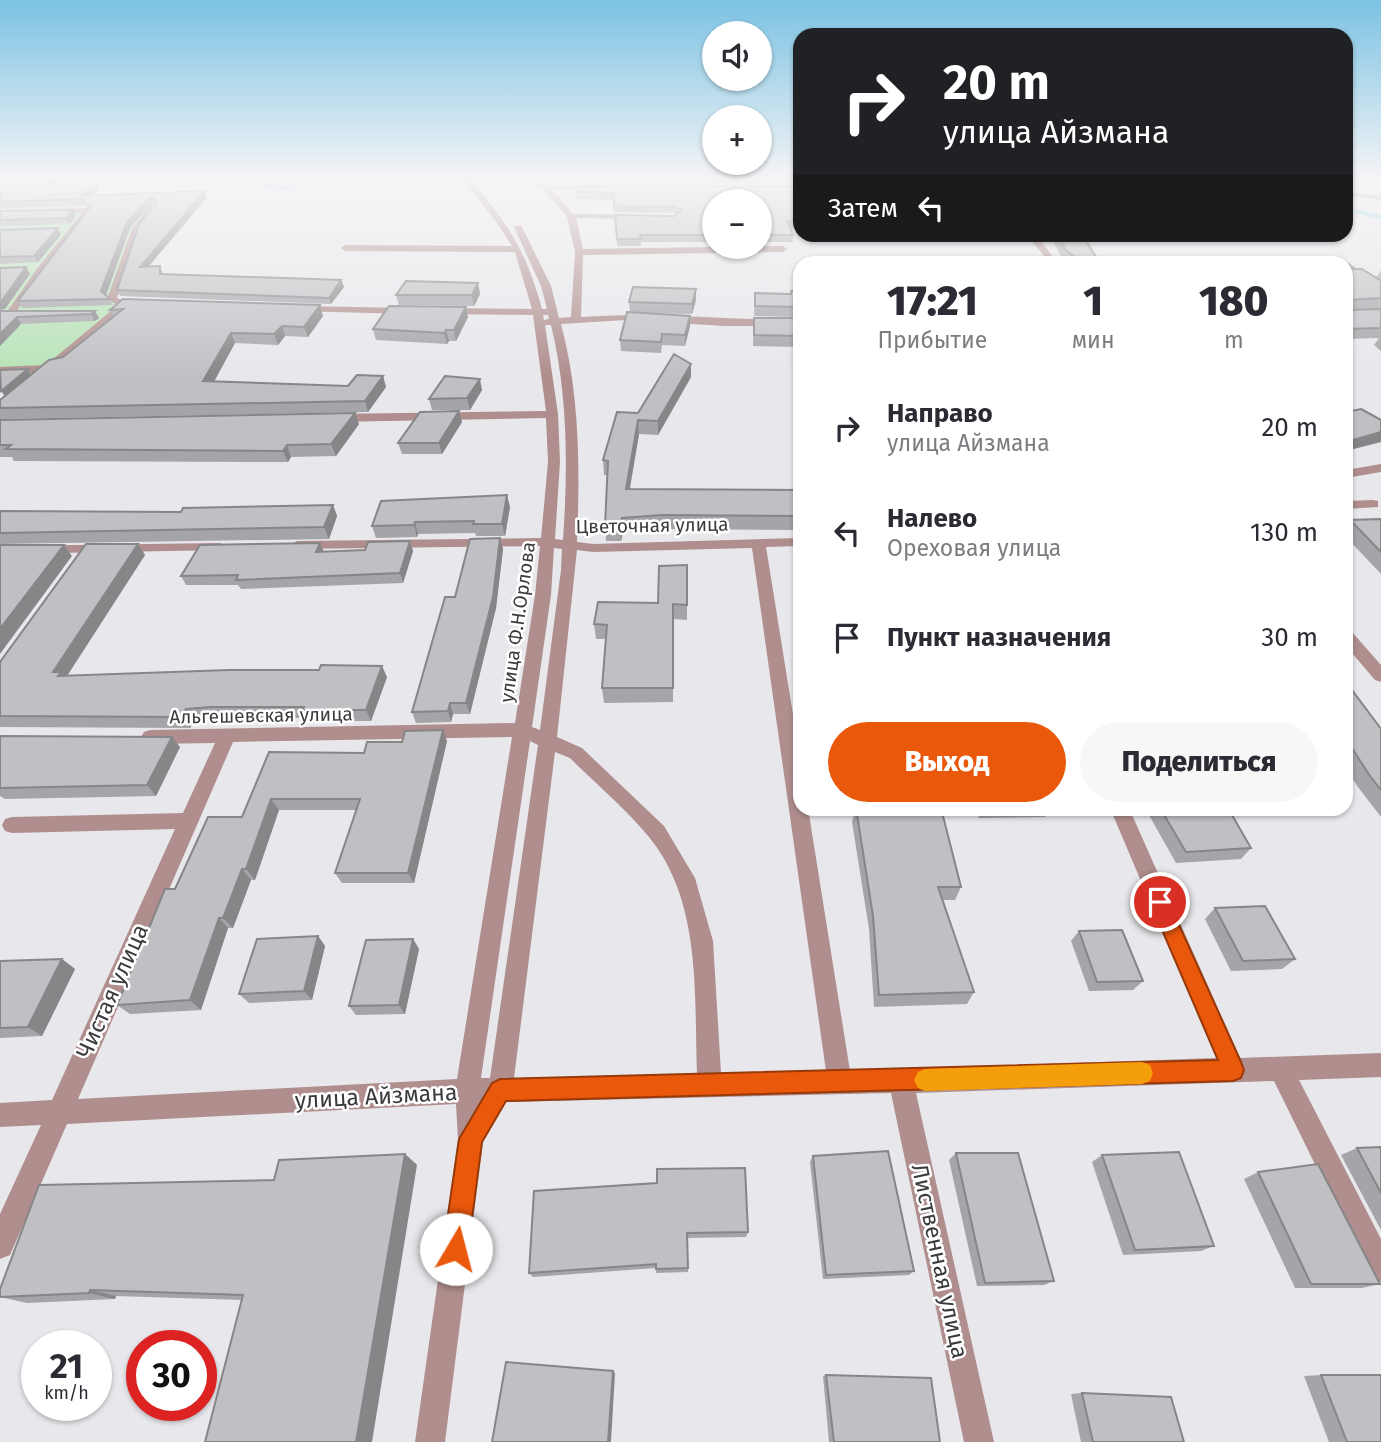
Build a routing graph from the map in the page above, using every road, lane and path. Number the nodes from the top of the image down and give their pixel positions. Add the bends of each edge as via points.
1 (61, 243) edge
2 (131, 243) edge
3 (514, 243) edge
4 (528, 243) edge
5 (577, 243) edge
6 (345, 248) dead end
7 (518, 249) junction
8 (783, 249) dead end
9 (579, 252) junction
10 (28, 268) edge
11 (41, 268) junction
12 (1353, 270) edge
13 (1381, 290) edge
14 (125, 303) junction
15 (139, 304) edge
16 (290, 309) edge
17 (101, 311) edge
18 (115, 312) junction
19 (25, 313) edge
20 (6, 314) edge
21 (547, 317) junction
22 (576, 319) junction
23 (793, 323) edge
24 (49, 369) junction
25 (0, 370) edge
26 (39, 377) edge
27 (552, 414) junction
28 (322, 419) edge
29 (1381, 468) edge
30 (1353, 473) edge
31 (1373, 504) dead end
32 (1353, 505) edge
33 (793, 542) edge
34 (550, 543) junction
35 (758, 543) junction
36 (569, 545) junction
37 (279, 546) edge
38 (238, 547) edge
39 (0, 550) edge
40 (1353, 644) edge
41 (1381, 676) edge
42 (522, 730) junction
43 (133, 737) edge
44 (226, 738) junction
45 (548, 741) junction
46 (793, 773) edge
47 (799, 816) edge
48 (1122, 816) edge
49 (188, 821) junction
50 (12, 825) dead end
51 (1381, 1065) edge
52 (1280, 1068) junction
53 (1233, 1070) junction
54 (901, 1081) junction
55 (840, 1083) junction
56 (710, 1086) junction
57 (500, 1090) junction
58 (467, 1091) junction
59 (58, 1112) junction
60 (0, 1115) edge
61 (471, 1139) junction
62 (0, 1245) edge
63 (1381, 1268) edge
64 (430, 1442) edge
65 (979, 1442) edge

1 - 11 street
2 - 14 street via 112,299
3 - 7 street, улица Ф.Н.Орлова
4 - 21 street, улица Ф.Н.Орлова via 544,276
5 - 9 street
6 - 7 street
7 - 21 street, улица Ф.Н.Орлова
8 - 9 street
9 - 22 street
10 - 11 street
11 - 20 street
12 - 13 street
14 - 15 street
14 - 18 street
16 - 21 street
17 - 18 street
18 - 24 street
19 - 20 street
21 - 22 street
21 - 27 street, улица Ф.Н.Орлова
21 - 36 street, улица Ф.Н.Орлова via 570,413
22 - 23 street
24 - 25 street
24 - 26 street
27 - 28 street
27 - 34 street, улица Ф.Н.Орлова
29 - 30 street
31 - 32 street
33 - 35 street, Цветочная улица
34 - 36 street, Цветочная улица
34 - 37 street, Цветочная улица
34 - 42 street, улица Ф.Н.Орлова
35 - 36 street, Цветочная улица
35 - 46 street
36 - 45 street, улица Ф.Н.Орлова
38 - 39 street via 83,556
40 - 41 street
42 - 44 street, Альгешевская улица
42 - 45 street
42 - 58 street, улица Ф.Н.Орлова
43 - 44 street, Альгешевская улица
44 - 49 street, Чистая улица
45 - 56 street via 576,753 657,832 688,884 702,941
45 - 57 street, улица Ф.Н.Орлова
47 - 55 street
48 - 53 street
49 - 50 street
49 - 59 street, Чистая улица
51 - 52 street, улица Айзмана
52 - 53 street, улица Айзмана
52 - 63 street
53 - 54 street, улица Айзмана
54 - 55 street, улица Айзмана
54 - 65 street, Лиственная улица
55 - 56 street, улица Айзмана
56 - 57 street, улица Айзмана
57 - 58 street, улица Айзмана
57 - 61 street
58 - 59 street, улица Айзмана
58 - 61 street, улица Ф.Н.Орлова
59 - 60 street, улица Айзмана
59 - 62 street, Чистая улица
61 - 64 street

